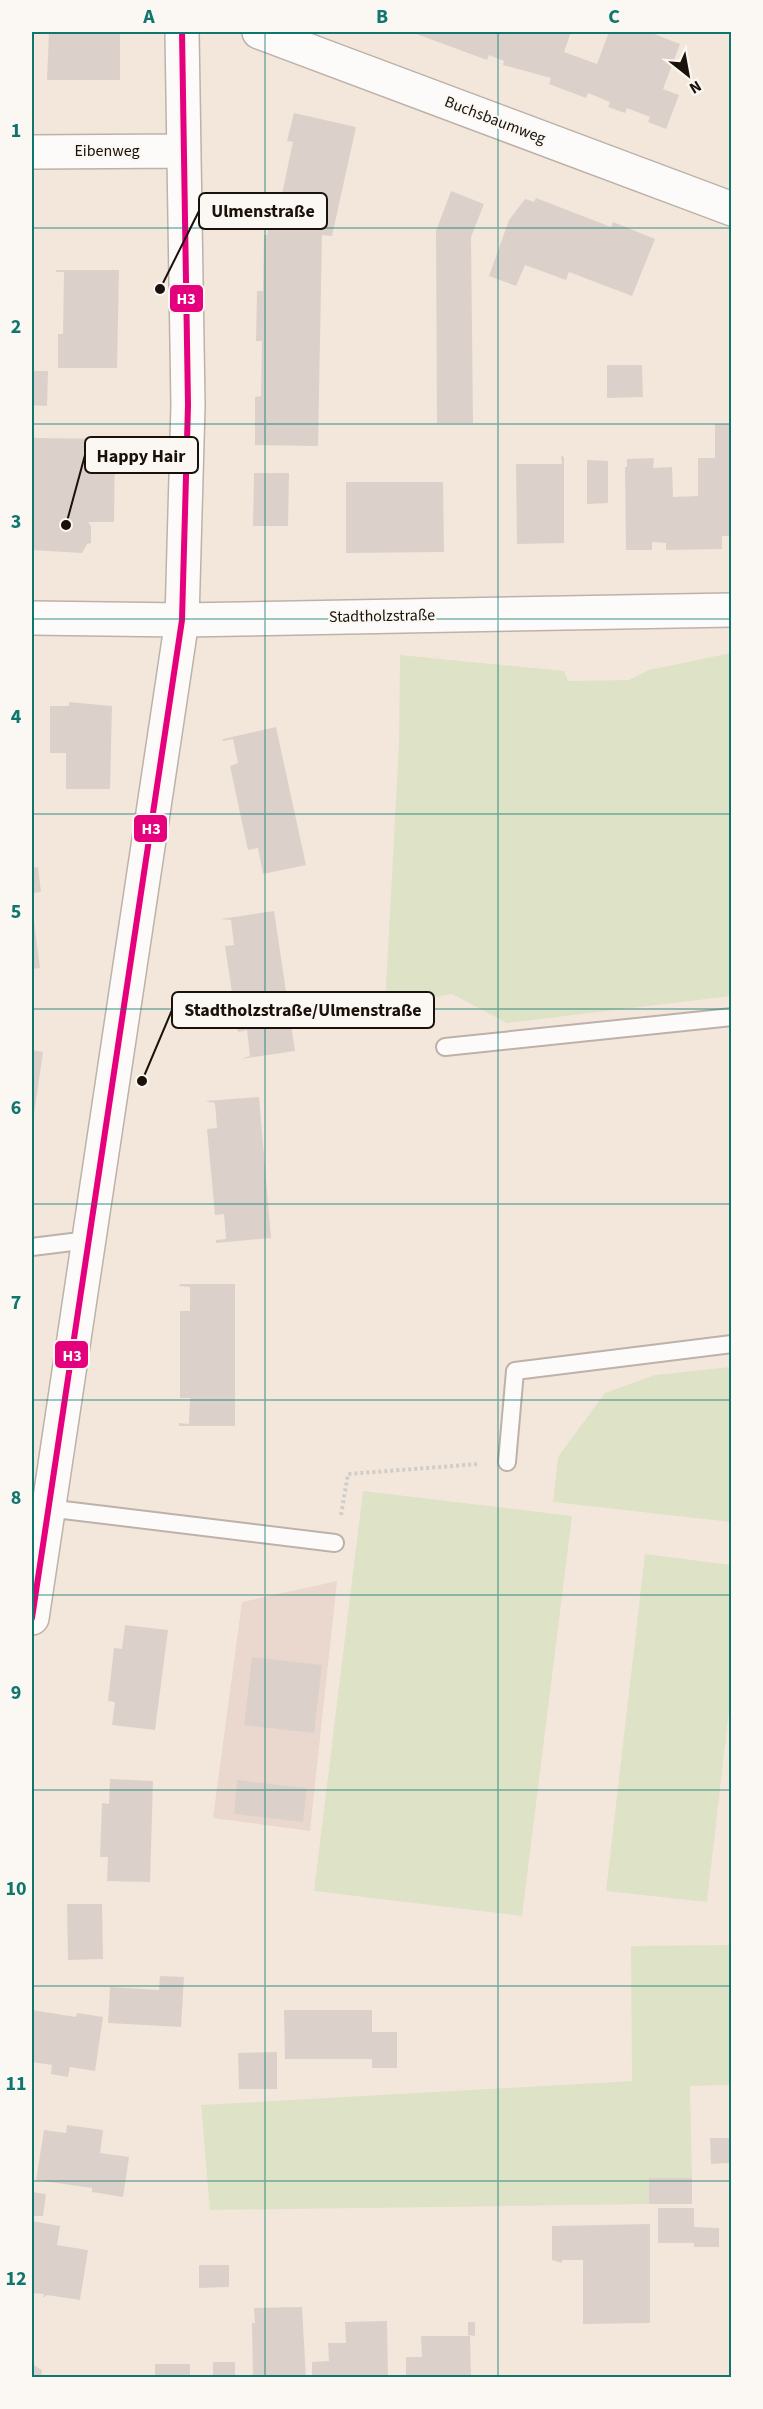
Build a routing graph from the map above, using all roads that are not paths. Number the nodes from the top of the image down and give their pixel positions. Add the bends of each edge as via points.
1 (182, 32) edge
2 (259, 32) edge
3 (183, 151) junction
4 (32, 152) edge
5 (732, 209) edge
6 (732, 610) edge
7 (32, 618) edge
8 (182, 620) junction
9 (732, 1017) edge
10 (445, 1047) dead end
11 (88, 1240) junction
12 (32, 1247) edge
13 (732, 1344) edge
14 (507, 1462) road end
15 (47, 1508) junction
16 (335, 1543) road end
17 (32, 1618) edge

1 - 3 street
2 - 5 street, Buchsbaumweg
3 - 4 street, Eibenweg
3 - 8 street via 188,405
6 - 8 street, Stadtholzstraße
7 - 8 street, Stadtholzstraße
8 - 11 street
9 - 10 lane
11 - 12 lane
11 - 15 street
13 - 14 lane via 515,1371
15 - 16 lane
15 - 17 street

